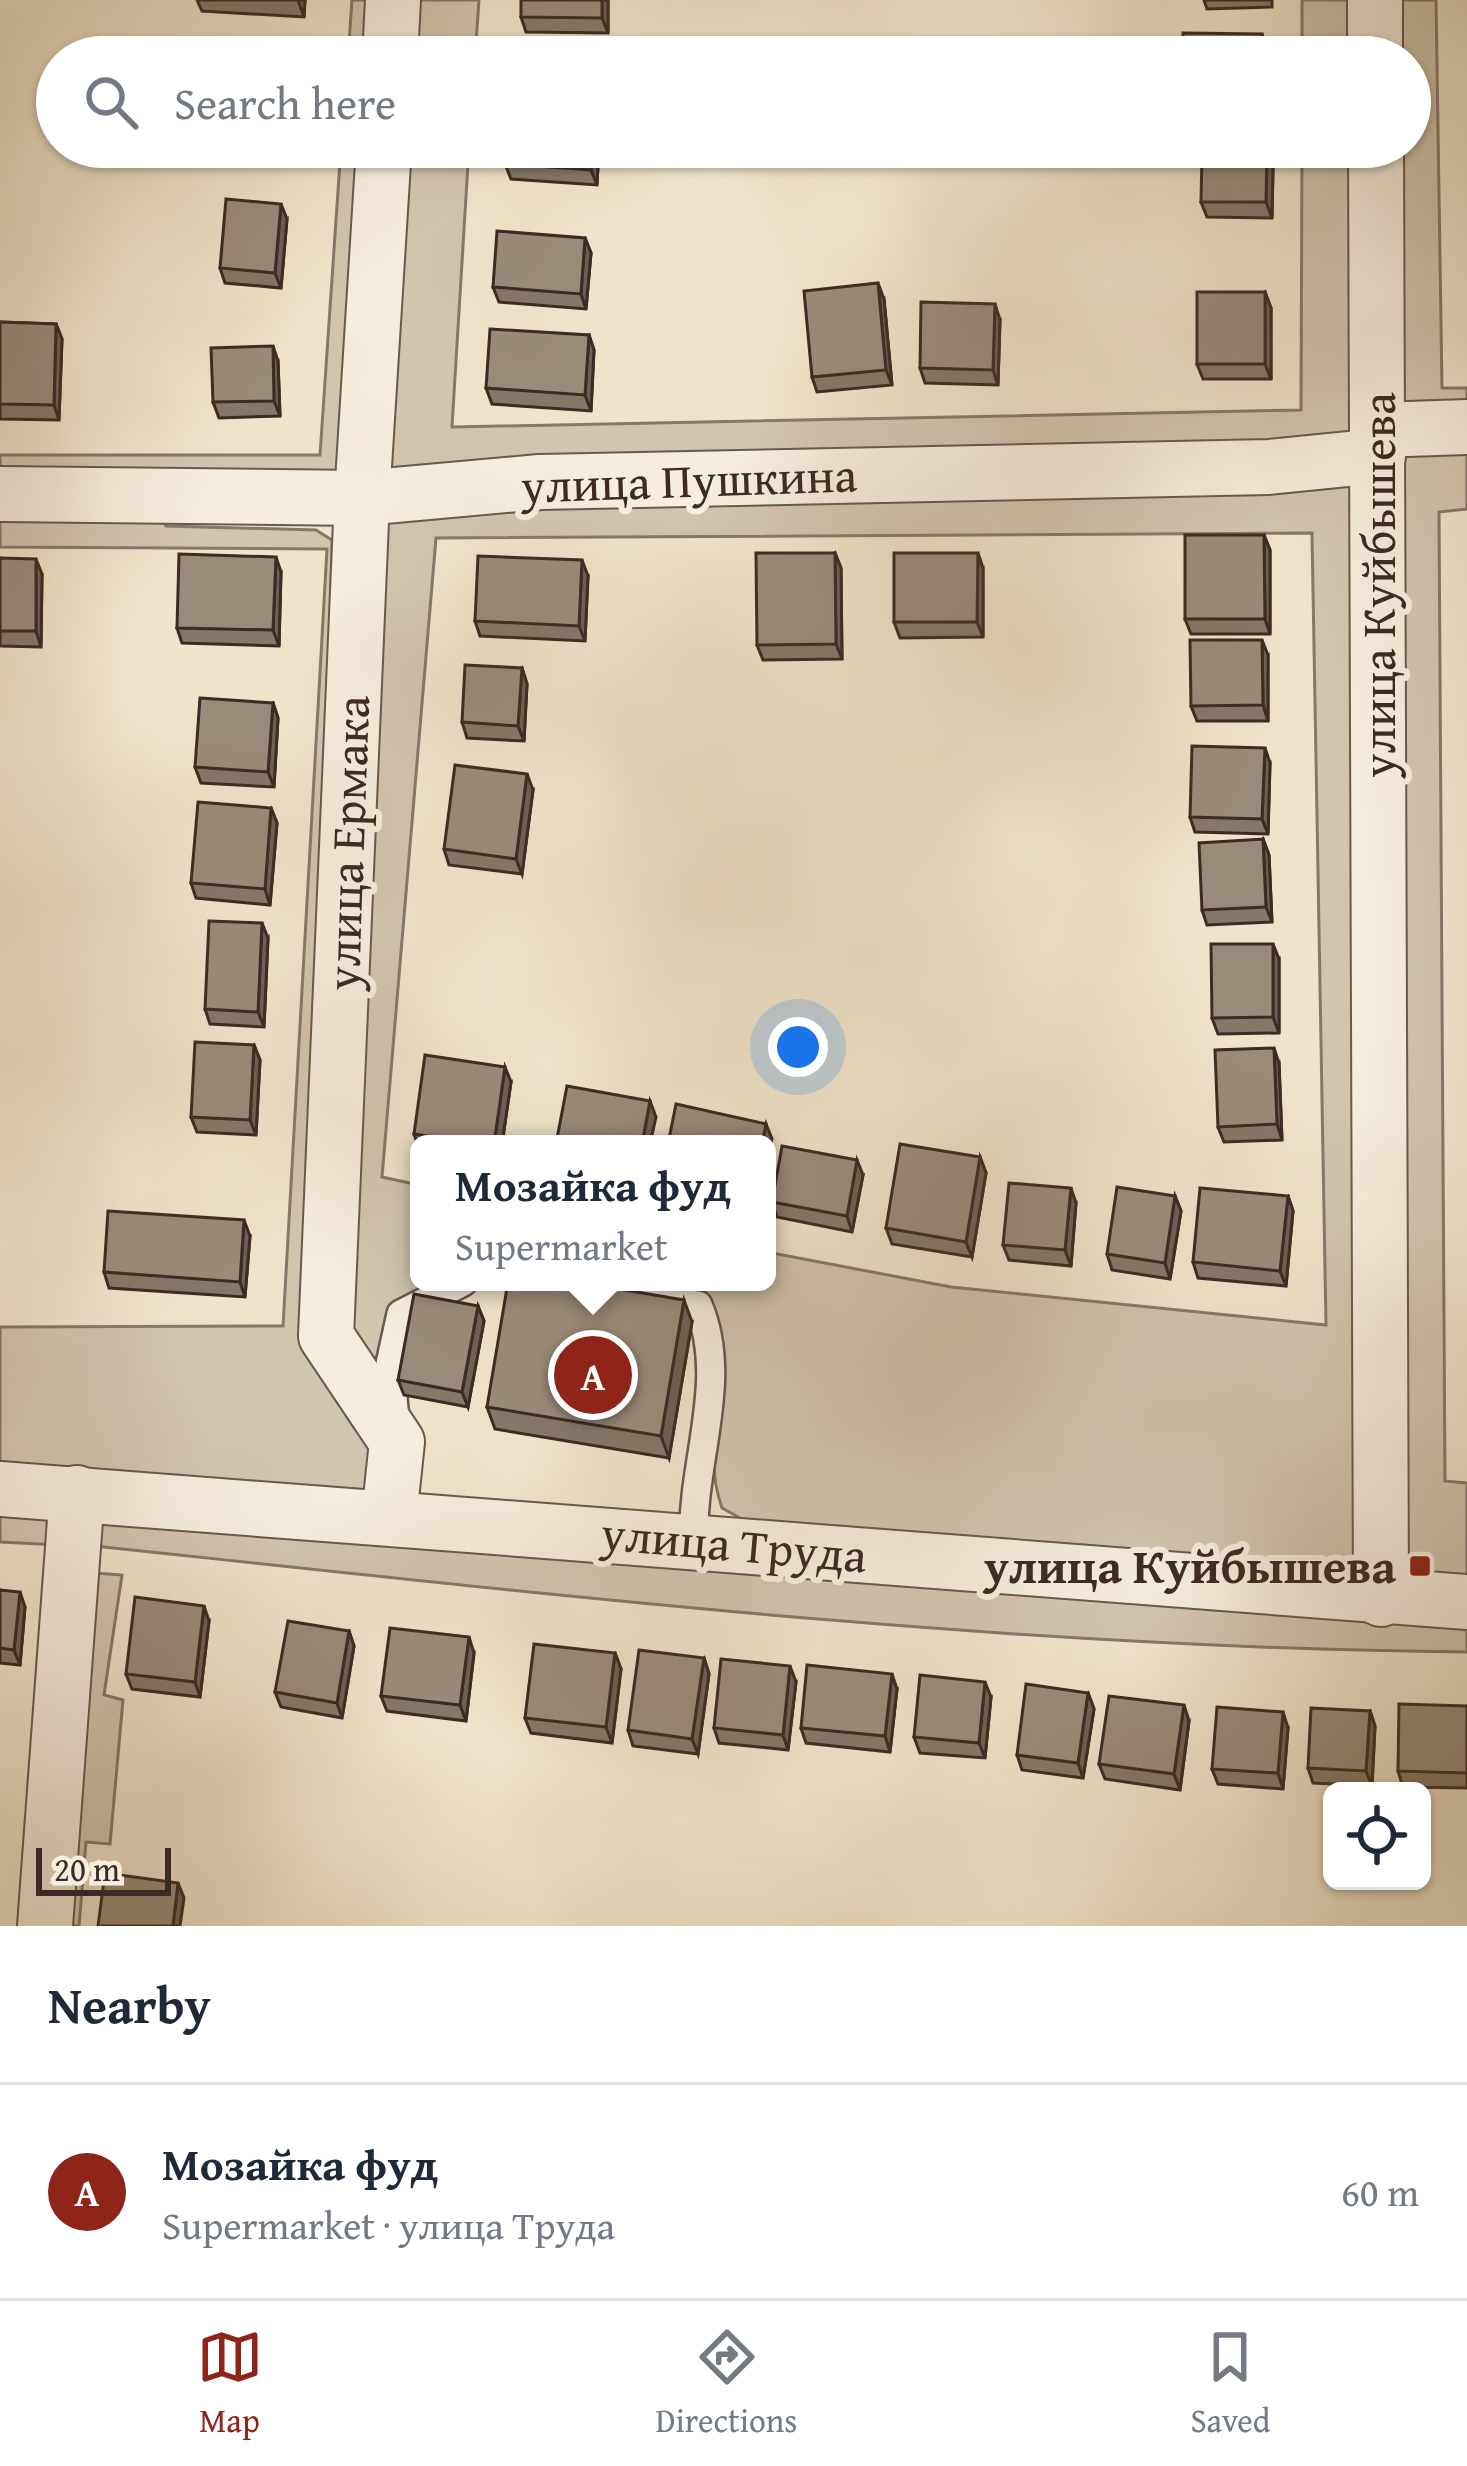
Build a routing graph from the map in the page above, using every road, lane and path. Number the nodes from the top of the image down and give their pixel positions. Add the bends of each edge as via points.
1 (393, 0) edge
2 (1375, 0) edge
3 (391, 36) edge
4 (1375, 36) edge
5 (383, 168) edge
6 (1376, 168) edge
7 (1467, 427) edge
8 (1378, 443) junction
9 (0, 494) edge
10 (362, 498) junction
11 (446, 1291) edge
12 (629, 1294) edge
13 (397, 1442) junction
14 (0, 1489) edge
15 (77, 1493) junction
16 (389, 1517) junction
17 (694, 1540) junction
18 (1381, 1599) junction
19 (1467, 1602) edge
20 (45, 1926) edge

1 - 3 street
2 - 4 street
5 - 10 street, улица Ермака
6 - 8 street, улица Куйбышева
7 - 8 street, улица Пушкина
8 - 10 street, улица Пушкина via 1269,466 540,482
8 - 18 street, улица Куйбышева
9 - 10 street, улица Пушкина
10 - 13 street, улица Ермака via 326,1336
11 - 13 lane via 401,1314 390,1364
12 - 17 lane via 698,1305 706,1325 713,1368 692,1497
13 - 16 street
14 - 15 street, улица Труда
15 - 16 street, улица Труда
15 - 20 street
16 - 17 street, улица Труда
17 - 18 street, улица Труда
18 - 19 street, улица Труда

